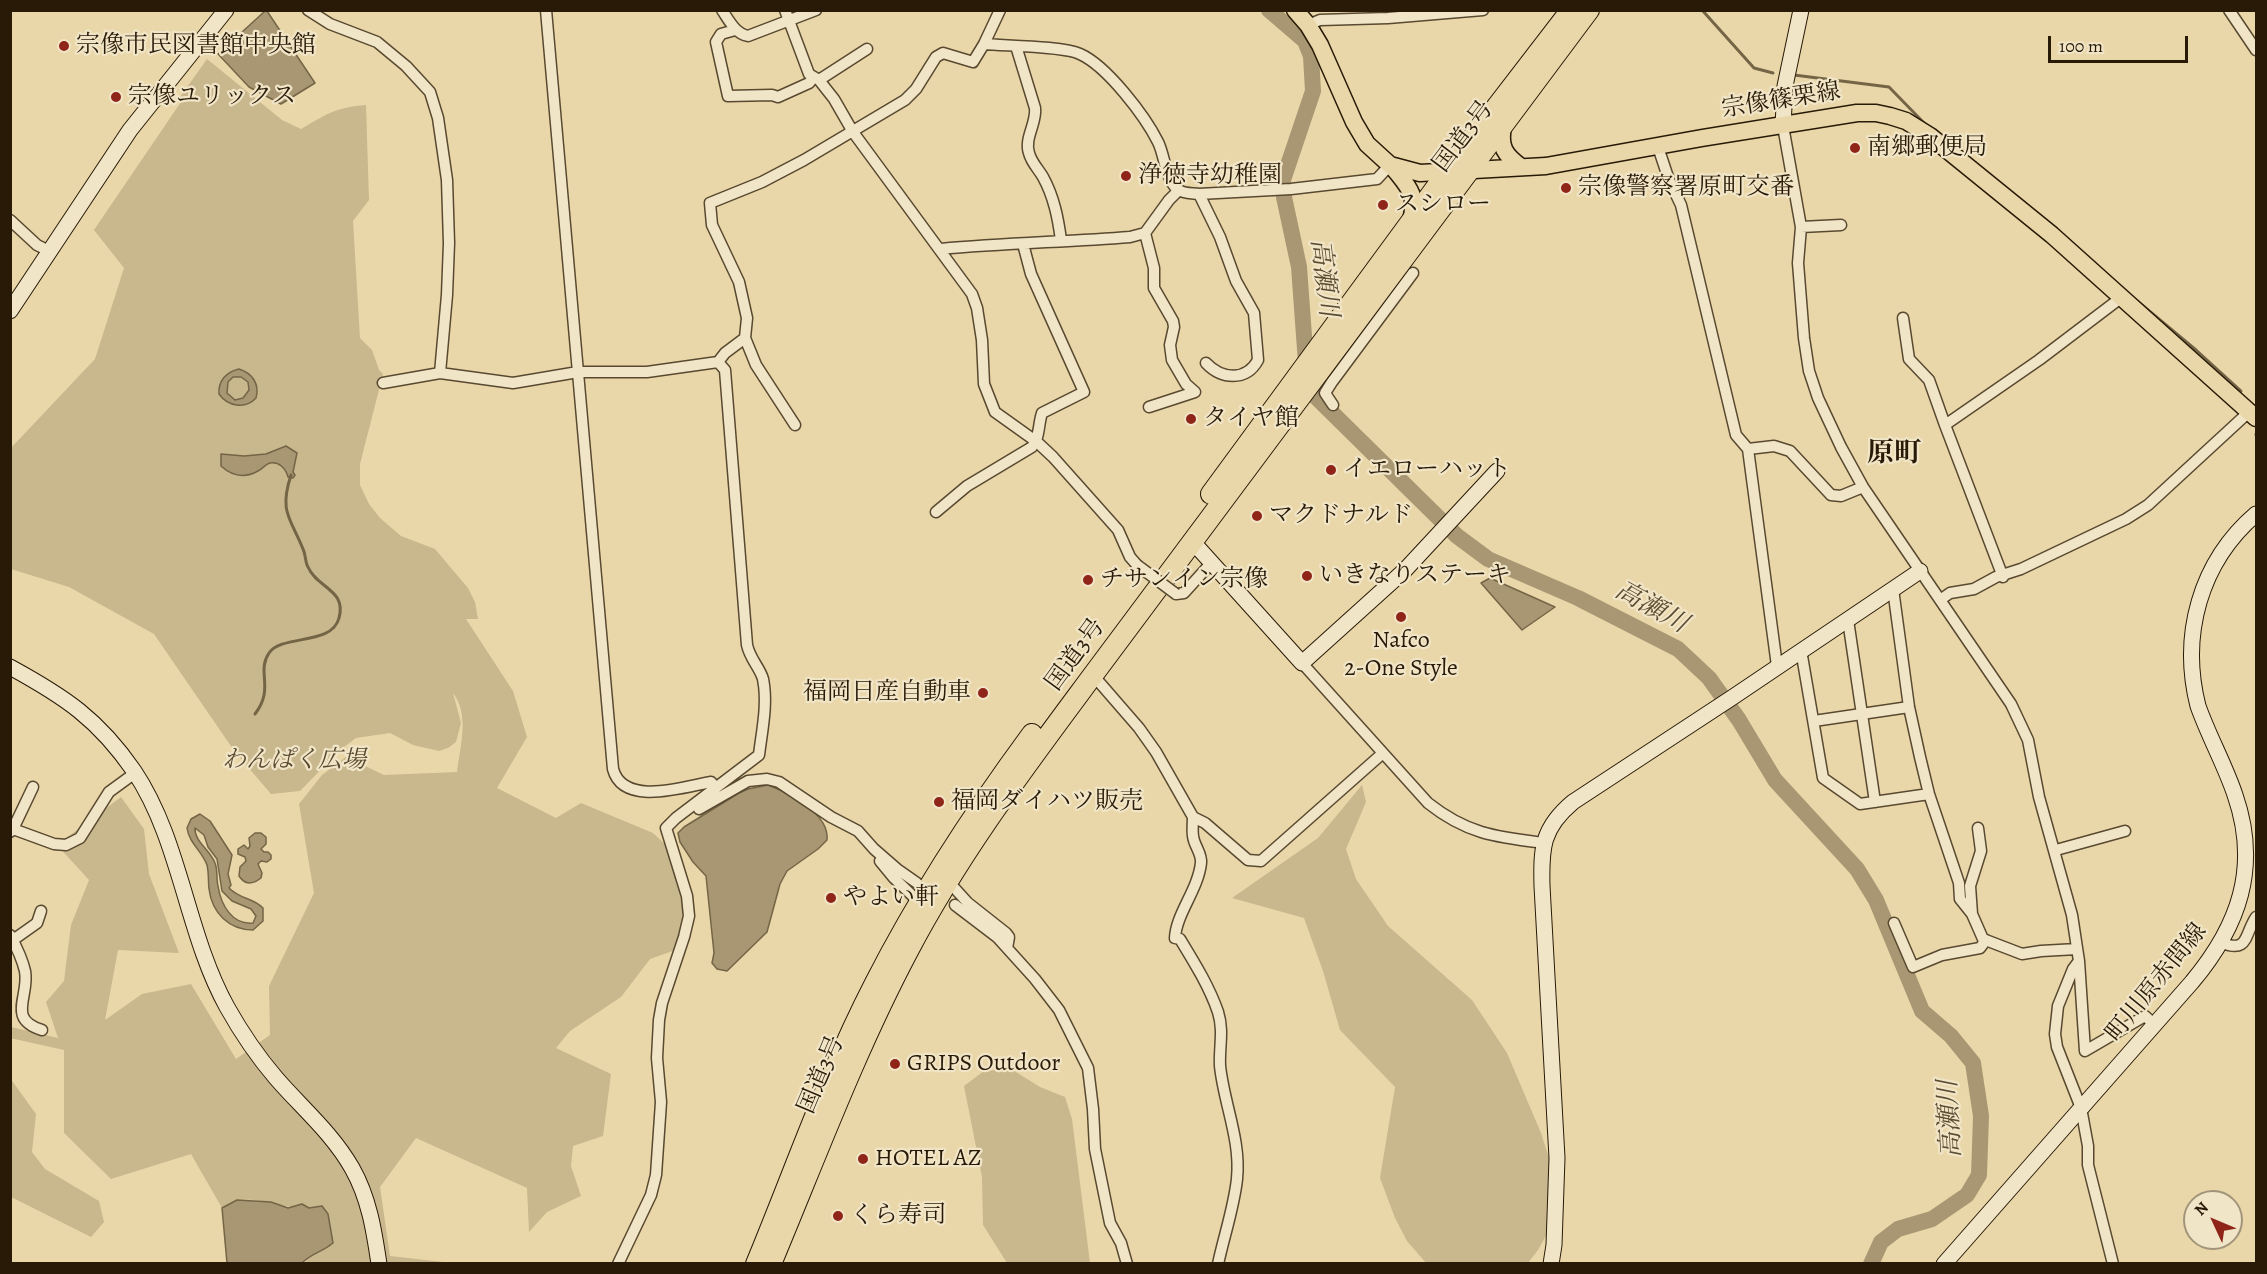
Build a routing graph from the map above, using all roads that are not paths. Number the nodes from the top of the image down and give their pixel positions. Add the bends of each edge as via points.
1 (226, 10) edge
2 (308, 10) edge
3 (546, 10) edge
4 (722, 10) edge
5 (816, 10) edge
6 (1000, 10) edge
7 (1295, 10) edge
8 (1483, 10) edge
9 (1571, 10) edge
10 (1589, 10) edge
11 (1801, 10) edge
12 (2229, 10) edge
13 (1457, 11) edge
14 (787, 15) edge
15 (1308, 26) junction
16 (735, 30) junction
17 (984, 44) junction
18 (1016, 46) junction
19 (867, 49) dead end
20 (2256, 50) edge
21 (816, 79) junction
22 (1783, 126) junction
23 (1503, 127) junction
24 (853, 132) junction
25 (1658, 147) junction
26 (1390, 165) junction
27 (1521, 167) junction
28 (1471, 170) junction
29 (1448, 172) junction
30 (1179, 190) junction
31 (1199, 194) junction
32 (10, 220) edge
33 (1410, 222) junction
34 (1841, 225) dead end
35 (1801, 227) junction
36 (1145, 233) junction
37 (1061, 240) junction
38 (1023, 244) junction
39 (941, 249) junction
40 (51, 252) junction
41 (1413, 273) dead end
42 (2122, 297) junction
43 (10, 311) edge
44 (1903, 318) dead end
45 (745, 338) junction
46 (1319, 360) junction
47 (718, 362) junction
48 (1206, 363) dead end
49 (578, 372) junction
50 (440, 374) junction
51 (383, 383) dead end
52 (1300, 386) junction
53 (1333, 405) dead end
54 (1149, 407) dead end
55 (2253, 415) edge
56 (795, 425) dead end
57 (1945, 425) junction
58 (1036, 442) junction
59 (1748, 449) junction
60 (1497, 471) dead end
61 (1863, 488) junction
62 (936, 512) dead end
63 (2256, 514) edge
64 (1192, 541) junction
65 (1212, 562) junction
66 (1920, 571) junction
67 (2003, 577) junction
68 (1893, 589) junction
69 (1940, 600) junction
70 (1848, 620) junction
71 (1801, 650) junction
72 (1302, 663) junction
73 (1777, 666) junction
74 (10, 667) edge
75 (1093, 675) junction
76 (1909, 707) junction
77 (1862, 714) junction
78 (1814, 721) junction
79 (1383, 753) junction
80 (135, 773) junction
81 (33, 787) dead end
82 (716, 788) junction
83 (1929, 794) junction
84 (1875, 802) junction
85 (1193, 817) junction
86 (676, 818) junction
87 (1978, 828) dead end
88 (12, 830) edge
89 (2125, 831) dead end
90 (1544, 843) junction
91 (874, 849) junction
92 (2056, 850) junction
93 (948, 881) junction
94 (918, 892) junction
95 (956, 905) dead end
96 (41, 911) dead end
97 (1972, 914) junction
98 (2256, 917) edge
99 (1894, 923) dead end
100 (1986, 940) junction
101 (12, 943) edge
102 (2222, 943) junction
103 (1007, 948) junction
104 (2077, 949) junction
105 (2079, 961) junction
106 (2155, 1025) junction
107 (42, 1030) dead end
108 (2081, 1108) junction
109 (379, 1263) edge
110 (618, 1263) edge
111 (756, 1263) edge
112 (771, 1263) edge
113 (1127, 1263) edge
114 (1218, 1263) edge
115 (1551, 1263) edge
116 (1944, 1263) edge
117 (2113, 1263) edge

1 - 40 street via 130,130
2 - 50 street via 330,24 377,42 430,92 447,180 449,232
3 - 49 street
4 - 16 street
5 - 14 street
6 - 17 street
7 - 15 main road, 宗像篠栗線
8 - 13 street
9 - 29 highway, 国道3号
10 - 23 highway, 国道3号
11 - 22 street via 1785,86
12 - 20 street
13 - 15 street via 1320,20
14 - 16 street via 753,35
14 - 21 street via 809,75
15 - 26 main road, 宗像篠栗線 via 1360,133
16 - 21 street via 722,34 716,42 728,96 778,97
17 - 18 street
17 - 24 street via 973,62 943,52 905,100
18 - 30 street via 1079,53 1094,62 1146,122
18 - 37 street via 1035,108 1029,154 1058,215
19 - 21 street
21 - 24 street via 834,99
22 - 25 main road, 宗像篠栗線
22 - 35 street
22 - 42 main road, 宗像篠栗線 via 1857,113 1876,113 1906,121 2044,228
23 - 27 main road via 1505,154
23 - 28 highway, 国道3号
24 - 39 street
24 - 45 street via 762,182 710,204 712,225 739,282 747,318
25 - 27 main road, 宗像篠栗線
25 - 59 street via 1681,205 1736,435
26 - 29 main road, 宗像篠栗線 via 1420,173
26 - 31 street via 1377,179
26 - 33 main road via 1415,199
27 - 28 main road, 宗像篠栗線
28 - 29 main road, 宗像篠栗線
28 - 46 highway, 国道3号
29 - 33 highway, 国道3号
30 - 31 street
30 - 36 street
31 - 48 street via 1254,313 1258,360 1248,372 1237,377 1215,372
32 - 40 street via 37,245
33 - 46 highway, 国道3号
34 - 35 street
35 - 61 street via 1798,263 1809,371 1818,398
36 - 37 street
36 - 54 street via 1154,268 1154,288 1173,321 1172,360 1195,392
37 - 38 street
38 - 39 street
38 - 58 street via 1030,274 1084,392 1042,413
39 - 58 street via 972,294 977,308 984,384 990,402 995,412
40 - 43 street
41 - 53 street via 1325,393
42 - 55 main road, 宗像篠栗線
42 - 57 street
44 - 57 street via 1909,359 1929,380
45 - 47 street
45 - 56 street via 756,365
46 - 52 highway, 国道3号
47 - 49 street via 647,372
47 - 82 street via 725,370 747,645 749,656 763,676 765,706 759,755
49 - 50 street via 513,383
49 - 82 street via 615,777 625,787 650,792 711,782
50 - 51 street
52 - 64 highway, 国道3号
52 - 94 highway, 国道3号 via 1001,776
55 - 67 street via 2148,505
57 - 67 street
58 - 62 street via 967,486
58 - 65 street, bridge via 1118,530 1137,565 1176,594 1184,593
59 - 61 street via 1774,446 1790,451 1832,495
59 - 73 street
60 - 72 street via 1405,570
61 - 66 street
63 - 102 street, 町川原赤間線 via 2214,565 2195,614 2191,639 2198,706 2235,795 2244,836 2241,897
64 - 65 street
64 - 75 highway, 国道3号
65 - 72 street
66 - 68 street
66 - 69 street
67 - 69 street via 1974,589 1950,593
68 - 70 street
68 - 76 street
69 - 92 street via 2011,704 2024,731
70 - 71 street
70 - 77 street
71 - 73 street
71 - 78 street
72 - 79 street
73 - 90 street via 1573,802 1554,821
74 - 80 street via 80,710 106,734
75 - 85 street via 1156,752
75 - 93 highway, 国道3号
76 - 77 street
76 - 83 street
77 - 78 street
77 - 84 street
78 - 84 street via 1823,778 1860,804
79 - 85 street via 1261,861 1248,860
79 - 90 street via 1428,802 1451,819 1471,830 1498,837
80 - 88 street via 109,792 80,838 66,845
80 - 109 street via 167,841 210,972 226,1005 274,1076 325,1130 351,1167 373,1222
81 - 88 street
82 - 86 street
83 - 84 street
83 - 97 street via 1959,883 1960,899
85 - 114 street via 1193,836 1201,862 1194,890 1175,927 1175,938 1180,939 1201,975 1218,1012 1222,1031 1220,1064 1238,1161
86 - 91 street via 684,818 748,782 767,779 779,782 858,831
86 - 110 street via 666,828 689,915 659,1020 661,1102 656,1175 651,1195
87 - 97 street via 1981,851 1970,886
89 - 92 street
90 - 115 street via 1542,886 1557,1158
91 - 94 street
91 - 94 street via 894,878
92 - 104 street
93 - 103 street via 968,903 1006,933 1010,938
93 - 112 highway, 国道3号 via 903,960 862,1045
94 - 111 highway, 国道3号 via 816,1116
95 - 103 street
96 - 101 street via 37,923
97 - 100 street
98 - 102 street via 2239,947
99 - 100 street via 1913,967 1942,955 1980,948
100 - 104 street via 2022,954
101 - 107 street via 25,969 27,986 21,1014
102 - 106 street, 町川原赤間線
103 - 113 street via 1059,1010 1088,1068 1095,1149 1110,1223
104 - 105 street
105 - 106 street via 2085,1051 2145,1016
105 - 108 street via 2058,1006 2055,1034
106 - 108 street, 町川原赤間線
108 - 116 street, 町川原赤間線
108 - 117 street via 2088,1164

